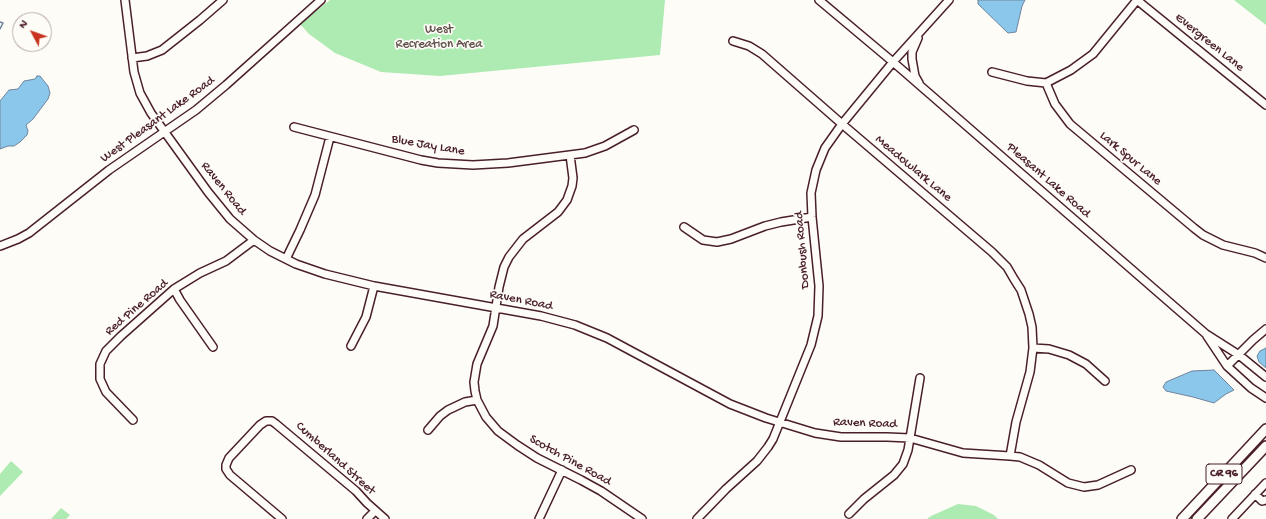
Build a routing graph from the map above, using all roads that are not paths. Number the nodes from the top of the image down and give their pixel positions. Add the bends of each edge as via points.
1 (125, 0) edge
2 (223, 0) edge
3 (321, 0) edge
4 (819, 0) edge
5 (949, 0) edge
6 (1137, 0) edge
7 (921, 30) junction
8 (732, 41) dead end
9 (132, 58) junction
10 (893, 62) junction
11 (992, 72) dead end
12 (1046, 83) junction
13 (924, 90) junction
14 (1266, 105) edge
15 (842, 124) junction
16 (294, 128) dead end
17 (634, 130) dead end
18 (164, 132) junction
19 (330, 137) junction
20 (570, 155) junction
21 (812, 217) junction
22 (684, 227) dead end
23 (254, 240) junction
24 (0, 246) edge
25 (1266, 258) edge
26 (286, 259) junction
27 (374, 286) junction
28 (174, 289) junction
29 (496, 308) junction
30 (1266, 329) edge
31 (1206, 334) junction
32 (351, 346) dead end
33 (214, 347) dead end
34 (1033, 348) junction
35 (1239, 355) junction
36 (1227, 366) junction
37 (1266, 377) edge
38 (920, 378) dead end
39 (1105, 381) dead end
40 (1266, 398) edge
41 (477, 400) junction
42 (133, 420) dead end
43 (779, 422) junction
44 (1266, 429) edge
45 (428, 430) dead end
46 (910, 438) junction
47 (1266, 446) edge
48 (1010, 456) junction
49 (562, 470) junction
50 (1131, 470) dead end
51 (1266, 483) edge
52 (1255, 494) junction
53 (1266, 500) edge
54 (375, 511) junction
55 (849, 514) dead end
56 (282, 519) edge
57 (367, 519) edge
58 (384, 519) edge
59 (539, 519) edge
60 (642, 519) edge
61 (697, 519) edge
62 (1182, 519) edge
63 (1197, 519) edge
64 (1232, 519) edge

1 - 9 street, Raven Road
2 - 9 street via 162,50
3 - 18 street, West Pleasant Lake Road via 212,97
4 - 10 street, Pleasant Lake Road
5 - 7 street, Donbush Road
6 - 12 street via 1093,54 1070,71
6 - 14 street, Evergreen Lane
7 - 10 street, Donbush Road
7 - 13 street via 912,59 915,76
8 - 15 street, Meadowlark Lane via 749,46 762,54
9 - 18 street, Raven Road via 140,93
10 - 13 street, Pleasant Lake Road
10 - 15 street, Donbush Road
11 - 12 street
12 - 25 street, Lark Spur Lane via 1055,104 1070,124 1183,220 1203,235 1223,245
13 - 31 street, Pleasant Lake Road
15 - 21 street, Donbush Road via 825,148 816,170 811,193
15 - 34 street, Meadowlark Lane via 1002,262 1025,301 1032,327
16 - 19 street, Blue Jay Lane
17 - 20 street, Blue Jay Lane via 605,146
18 - 23 street, Raven Road via 230,219
18 - 24 street, West Pleasant Lake Road via 109,170 30,233
19 - 20 street, Blue Jay Lane via 421,160 456,165 491,165
19 - 26 street via 315,195
20 - 29 street via 573,178 567,200 558,212 523,239 509,257 501,277
21 - 22 street via 765,226 717,242 703,240
21 - 43 street, Donbush Road via 819,286 818,316 812,345
23 - 26 street, Raven Road
23 - 28 street, Red Pine Road via 226,261
26 - 27 street, Raven Road via 311,269
27 - 29 street, Raven Road
27 - 32 street via 366,317
28 - 33 street
28 - 42 street, Red Pine Road via 106,351 100,364 100,379 106,392
29 - 41 street, Scotch Pine Road via 490,335 477,364 474,382
29 - 43 street, Raven Road via 558,320 591,331 725,402
30 - 35 street
31 - 35 street, Pleasant Lake Road
31 - 36 street, Pleasant Lake Road
34 - 39 street via 1049,349 1069,355 1086,364
34 - 48 street, Meadowlark Lane via 1030,372 1016,422
35 - 36 street
35 - 37 street, Pleasant Lake Road
36 - 40 street, Pleasant Lake Road
38 - 46 street, Raven Road
41 - 45 street via 465,402 448,410
41 - 49 street, Scotch Pine Road via 486,417 498,430 526,452
43 - 46 street, Raven Road via 828,436
43 - 61 street via 773,439 763,454
44 - 62 main road, CR 96
46 - 48 street, Raven Road via 963,453
46 - 55 street via 906,457 899,469
47 - 63 main road, CR 96
48 - 50 street, Raven Road via 1029,460 1068,483 1080,486 1098,485
49 - 59 street
49 - 60 street, Scotch Pine Road via 601,491
51 - 52 street
52 - 53 street
52 - 64 street
54 - 56 street, Cumberland Street via 356,491 275,423 268,421 260,425 229,458 226,469
54 - 57 street
54 - 58 street, Cumberland Street

